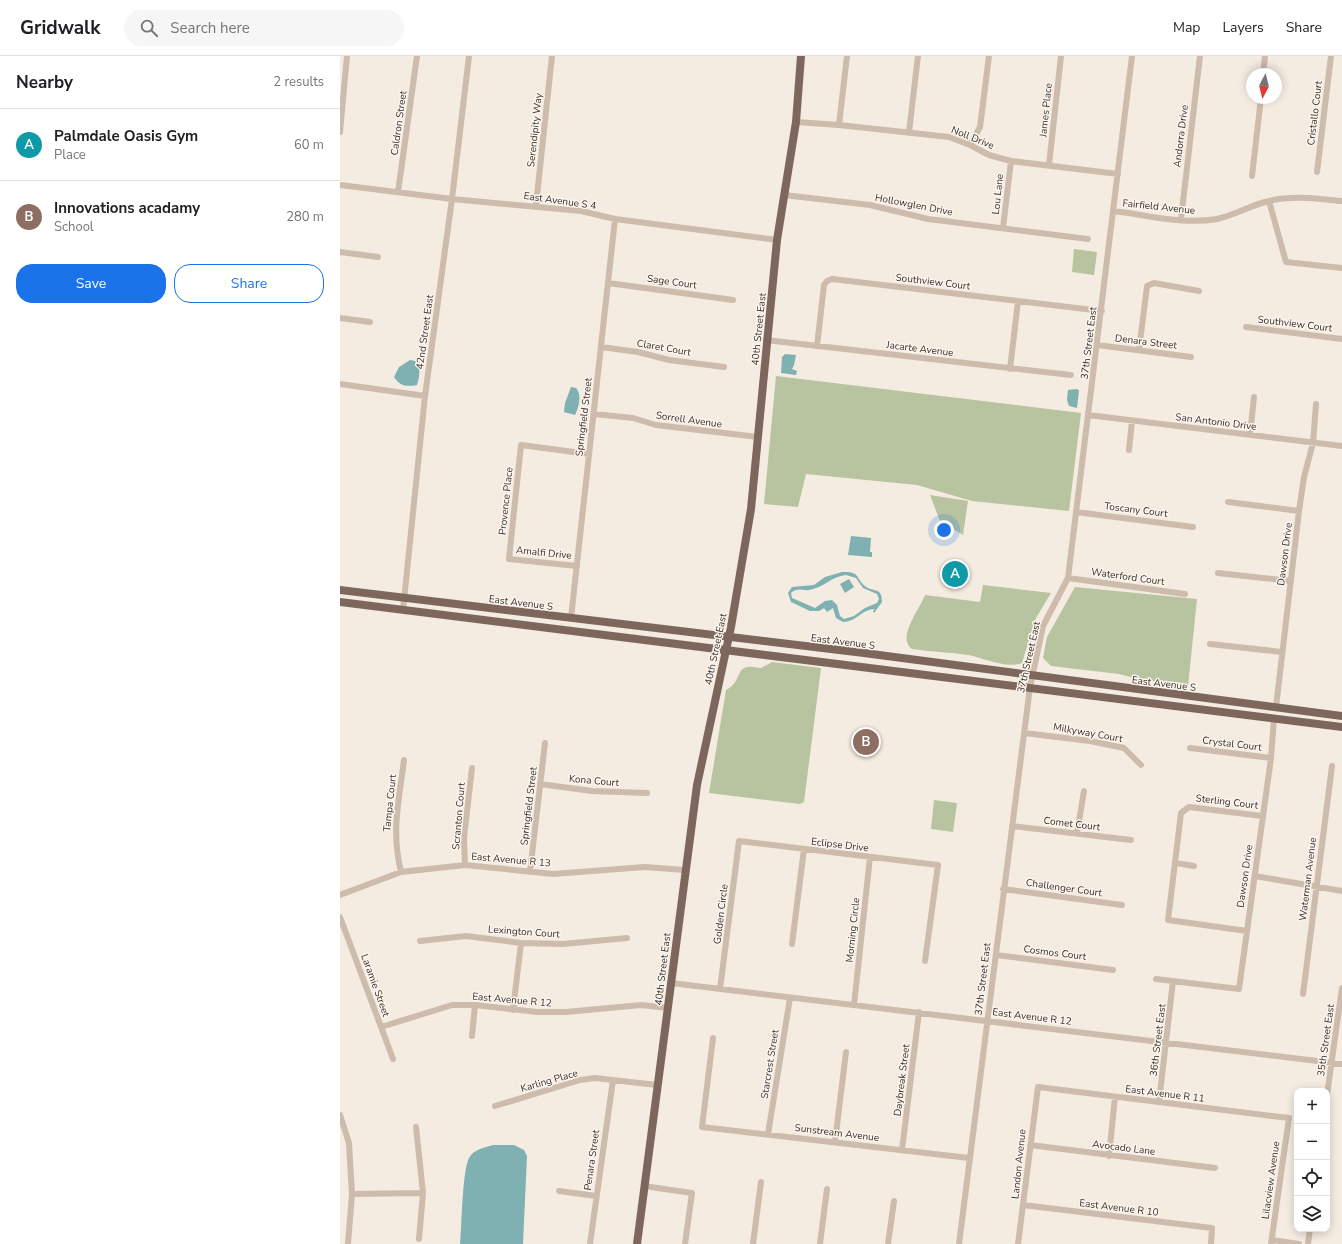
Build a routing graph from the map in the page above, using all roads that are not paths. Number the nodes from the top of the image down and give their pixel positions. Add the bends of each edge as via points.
1 (347, 56) edge
2 (417, 56) edge
3 (469, 56) edge
4 (552, 56) edge
5 (801, 56) edge
6 (847, 56) edge
7 (918, 56) edge
8 (989, 56) edge
9 (1061, 56) edge
10 (1132, 56) edge
11 (1200, 56) edge
12 (1265, 56) edge
13 (1331, 56) edge
14 (1264, 68) edge
15 (1260, 104) edge
16 (341, 116) edge
17 (796, 122) junction
18 (839, 125) junction
19 (340, 132) edge
20 (909, 132) junction
21 (970, 145) junction
22 (1011, 161) junction
23 (1049, 165) junction
24 (1317, 172) dead end
25 (1118, 174) junction
26 (1252, 176) dead end
27 (340, 185) edge
28 (398, 192) junction
29 (784, 195) junction
30 (452, 199) junction
31 (1268, 201) junction
32 (1342, 201) edge
33 (536, 206) junction
34 (1114, 211) junction
35 (615, 219) junction
36 (1180, 219) junction
37 (1003, 228) junction
38 (1088, 239) dead end
39 (778, 240) junction
40 (340, 252) edge
41 (378, 257) dead end
42 (1342, 268) edge
43 (608, 282) junction
44 (1199, 291) dead end
45 (733, 300) dead end
46 (1018, 301) junction
47 (1102, 311) junction
48 (340, 318) edge
49 (370, 322) dead end
50 (1246, 327) dead end
51 (1342, 339) edge
52 (766, 340) junction
53 (1097, 345) junction
54 (817, 346) junction
55 (601, 348) junction
56 (1139, 350) junction
57 (1191, 357) dead end
58 (724, 367) dead end
59 (1010, 369) junction
60 (1071, 375) dead end
61 (340, 384) edge
62 (425, 396) junction
63 (1254, 397) dead end
64 (1316, 404) dead end
65 (594, 414) junction
66 (1088, 415) junction
67 (1132, 420) junction
68 (1250, 435) junction
69 (758, 437) junction
70 (1313, 443) junction
71 (1342, 446) edge
72 (1129, 450) dead end
73 (589, 454) junction
74 (1228, 502) dead end
75 (1299, 511) junction
76 (1076, 512) junction
77 (1194, 527) dead end
78 (509, 559) joint
79 (577, 566) junction
80 (1218, 573) dead end
81 (1068, 578) junction
82 (1291, 582) junction
83 (340, 590) edge
84 (1185, 594) dead end
85 (404, 598) junction
86 (340, 602) edge
87 (403, 610) junction
88 (571, 618) junction
89 (728, 636) junction
90 (1210, 644) dead end
91 (725, 650) junction
92 (1282, 652) junction
93 (1032, 676) junction
94 (1030, 687) junction
95 (1276, 707) junction
96 (1342, 716) edge
97 (1274, 719) junction
98 (1342, 727) edge
99 (1024, 732) junction
100 (545, 743) dead end
101 (1190, 748) dead end
102 (1271, 758) junction
103 (404, 760) dead end
104 (1141, 765) dead end
105 (1332, 766) dead end
106 (472, 768) dead end
107 (540, 784) junction
108 (1084, 791) dead end
109 (647, 793) dead end
110 (1262, 816) junction
111 (1012, 826) junction
112 (1077, 833) junction
113 (1131, 840) dead end
114 (739, 841) joint
115 (804, 849) junction
116 (870, 857) junction
117 (1176, 863) junction
118 (465, 865) junction
119 (1194, 866) dead end
120 (684, 870) junction
121 (401, 872) junction
122 (530, 872) junction
123 (1255, 876) junction
124 (1316, 887) junction
125 (1003, 889) junction
126 (1342, 891) edge
127 (340, 896) edge
128 (1122, 905) dead end
129 (340, 917) edge
130 (1247, 931) junction
131 (627, 938) dead end
132 (420, 941) dead end
133 (522, 943) junction
134 (792, 944) dead end
135 (996, 955) junction
136 (925, 961) dead end
137 (1112, 970) dead end
138 (1156, 979) dead end
139 (1173, 981) junction
140 (671, 983) junction
141 (1342, 988) edge
142 (720, 989) junction
143 (1303, 994) dead end
144 (790, 998) junction
145 (475, 1005) junction
146 (854, 1005) junction
147 (668, 1008) junction
148 (513, 1010) junction
149 (919, 1012) junction
150 (987, 1021) junction
151 (381, 1027) junction
152 (472, 1036) dead end
153 (713, 1038) dead end
154 (1167, 1043) junction
155 (846, 1052) dead end
156 (393, 1059) dead end
157 (1331, 1063) junction
158 (1342, 1064) edge
159 (613, 1080) junction
160 (657, 1085) junction
161 (1038, 1087) joint
162 (1328, 1088) edge
163 (1116, 1097) junction
164 (1159, 1102) junction
165 (495, 1106) dead end
166 (340, 1115) edge
167 (1289, 1118) joint
168 (416, 1127) dead end
169 (768, 1134) junction
170 (835, 1142) junction
171 (1030, 1145) junction
172 (902, 1150) junction
173 (1109, 1156) junction
174 (969, 1158) junction
175 (1215, 1168) dead end
176 (761, 1182) dead end
177 (644, 1186) junction
178 (827, 1189) dead end
179 (559, 1190) dead end
180 (423, 1193) junction
181 (352, 1194) junction
182 (596, 1196) junction
183 (894, 1201) dead end
184 (1024, 1205) junction
185 (1310, 1232) edge
186 (419, 1239) dead end
187 (1272, 1242) edge
188 (348, 1244) edge
189 (590, 1244) edge
190 (637, 1244) edge
191 (686, 1244) edge
192 (753, 1244) edge
193 (820, 1244) edge
194 (888, 1244) edge
195 (959, 1244) edge
196 (1018, 1244) edge
197 (1211, 1244) edge
198 (1299, 1244) edge
199 (1308, 1244) edge

1 - 16 street
2 - 28 street, Caldron Street
3 - 30 street, 42nd Street East
4 - 33 street, Serendipity Way
5 - 17 main road, 40th Street East
6 - 18 street
7 - 20 street
8 - 21 street via 980,127
9 - 23 street, James Place
10 - 25 street, 37th Street East
11 - 36 street, Andorra Drive
12 - 14 street
13 - 24 street, Cristallo Court
15 - 26 street
16 - 19 street
17 - 18 street, Noll Drive
17 - 29 main road, 40th Street East
18 - 20 street, Noll Drive
20 - 21 street, Noll Drive via 949,137
21 - 22 street, Noll Drive via 989,155
22 - 23 street, Noll Drive
22 - 37 street, Lou Lane
23 - 25 street, Noll Drive
25 - 34 street, 37th Street East
27 - 28 street, East Avenue S 4
28 - 30 street, East Avenue S 4
29 - 37 street, Hollowglen Drive via 870,205 928,219
29 - 39 main road, 40th Street East
30 - 33 street, East Avenue S 4
30 - 62 street, 42nd Street East
31 - 32 street, Fairfield Avenue via 1302,197
31 - 36 street, Fairfield Avenue via 1216,219
31 - 42 street via 1286,262
33 - 35 street, East Avenue S 4 via 581,211
34 - 36 street, Fairfield Avenue
34 - 47 street, 37th Street East
35 - 39 street, East Avenue S 4
35 - 43 street, Springfield Street
37 - 38 street, Hollowglen Drive
39 - 52 main road, 40th Street East
40 - 41 street
43 - 45 street, Sage Court
43 - 55 street, Springfield Street
44 - 56 street via 1154,283 1147,286
46 - 47 street, Southview Court
46 - 54 street, Southview Court via 832,279 824,285
46 - 59 street
47 - 53 street, 37th Street East
48 - 49 street
50 - 51 street, Southview Court
52 - 54 street, Jacarte Avenue
52 - 69 main road, 40th Street East
53 - 56 street, Denara Street
53 - 66 street, 37th Street East
54 - 59 street, Jacarte Avenue
55 - 58 street, Claret Court
55 - 65 street, Springfield Street
56 - 57 street, Denara Street
59 - 60 street, Jacarte Avenue
61 - 62 street
62 - 85 street, 42nd Street East
63 - 68 street
64 - 70 street, Dawson Drive
65 - 69 street, Sorrell Avenue via 633,418 656,425
65 - 73 street, Springfield Street
66 - 67 street, San Antonio Drive
66 - 76 street, 37th Street East
67 - 68 street, San Antonio Drive
67 - 72 street
68 - 70 street, San Antonio Drive
69 - 89 main road, 40th Street East via 748,530
70 - 71 street, San Antonio Drive
70 - 75 street, Dawson Drive
73 - 78 street, Provence Place via 521,445
73 - 79 street, Springfield Street
74 - 75 street
75 - 82 street, Dawson Drive
76 - 77 street, Toscany Court
76 - 81 street, 37th Street East
78 - 79 street, Amalfi Drive
79 - 88 street, Springfield Street
80 - 82 street
81 - 84 street, Waterford Court
81 - 93 street, 37th Street East via 1043,626
82 - 92 street, Dawson Drive
83 - 85 main road, East Avenue S
85 - 87 street, 42nd Street East
85 - 88 main road, East Avenue S
86 - 87 main road
87 - 91 main road
88 - 89 main road, East Avenue S
89 - 91 main road, 40th Street East
89 - 93 main road, East Avenue S
90 - 92 street
91 - 94 main road
91 - 120 main road, 40th Street East via 697,785
92 - 95 street, Dawson Drive
93 - 94 street, 37th Street East
93 - 95 main road, East Avenue S
94 - 97 main road
94 - 99 street, 37th Street East
95 - 96 main road, East Avenue S
97 - 98 main road
97 - 102 street, Dawson Drive
99 - 104 street, Milkyway Court via 1124,748
99 - 111 street, 37th Street East
100 - 107 street, Springfield Street
101 - 102 street, Crystal Court
102 - 110 street, Dawson Drive
103 - 121 street, Tampa Court via 395,831 396,852
105 - 124 street, Waterman Avenue
106 - 118 street, Scranton Court via 464,838
107 - 109 street, Kona Court via 592,791
107 - 122 street, Springfield Street
108 - 112 street
110 - 117 street, Sterling Court via 1189,807 1181,813
110 - 123 street, Dawson Drive
111 - 112 street, Comet Court
111 - 125 street, 37th Street East
112 - 113 street, Comet Court
114 - 115 street, Eclipse Drive
114 - 142 street, Golden Circle
115 - 116 street, Eclipse Drive
115 - 134 street
116 - 136 street, Eclipse Drive via 938,866
116 - 146 street, Morning Circle
117 - 119 street
117 - 130 street via 1168,920
118 - 121 street, East Avenue R 13
118 - 122 street, East Avenue R 13
120 - 122 street, East Avenue R 13 via 645,867 553,874
120 - 140 main road, 40th Street East
121 - 127 street, East Avenue R 13
123 - 124 street
123 - 130 street, Dawson Drive
124 - 126 street
124 - 143 street, Waterman Avenue
125 - 128 street, Challenger Court
125 - 135 street, 37th Street East
129 - 151 street, Laramie Street
130 - 139 street, Dawson Drive via 1239,989
131 - 133 street, Lexington Court via 563,944
132 - 133 street, Lexington Court via 466,936
133 - 148 street
135 - 137 street, Cosmos Court
135 - 150 street, 37th Street East
138 - 139 street
139 - 154 street, 36th Street East
140 - 142 street, East Avenue R 12
140 - 147 main road, 40th Street East
141 - 157 street, 35th Street East
142 - 144 street, East Avenue R 12
144 - 146 street, East Avenue R 12
144 - 169 street, Starcrest Street
145 - 148 street, East Avenue R 12
145 - 151 street, East Avenue R 12 via 452,1005
145 - 152 street
146 - 149 street, East Avenue R 12
147 - 148 street, East Avenue R 12 via 641,1005 566,1012
147 - 160 main road, 40th Street East
149 - 150 street, East Avenue R 12
149 - 172 street, Daybreak Street
150 - 154 street, East Avenue R 12
150 - 174 street, 37th Street East
151 - 156 street, Laramie Street
153 - 169 street, Sunstream Avenue via 702,1127
154 - 157 street, East Avenue R 12
154 - 164 street, 36th Street East
155 - 170 street
157 - 158 street, East Avenue R 12
157 - 162 street, 35th Street East
159 - 160 street, Karling Place
159 - 165 street, Karling Place via 580,1080
159 - 182 street, Penara Street
160 - 177 main road, 40th Street East
161 - 163 street, East Avenue R 11
161 - 171 street, Landon Avenue
163 - 164 street, East Avenue R 11
163 - 173 street
164 - 167 street, East Avenue R 11
166 - 181 street via 350,1143
167 - 187 street, Lilacview Avenue
168 - 180 street
169 - 170 street, Sunstream Avenue
170 - 172 street, Sunstream Avenue
171 - 173 street, Avocado Lane
171 - 184 street, Landon Avenue
172 - 174 street, Sunstream Avenue
173 - 175 street, Avocado Lane
174 - 195 street, 37th Street East
176 - 192 street
177 - 190 main road, 40th Street East
177 - 191 street via 692,1193
178 - 193 street
179 - 182 street
180 - 181 street
180 - 186 street
181 - 188 street
182 - 189 street, Penara Street
183 - 194 street
184 - 196 street, Landon Avenue
184 - 197 street, East Avenue R 10 via 1212,1228
185 - 199 street
187 - 198 street

